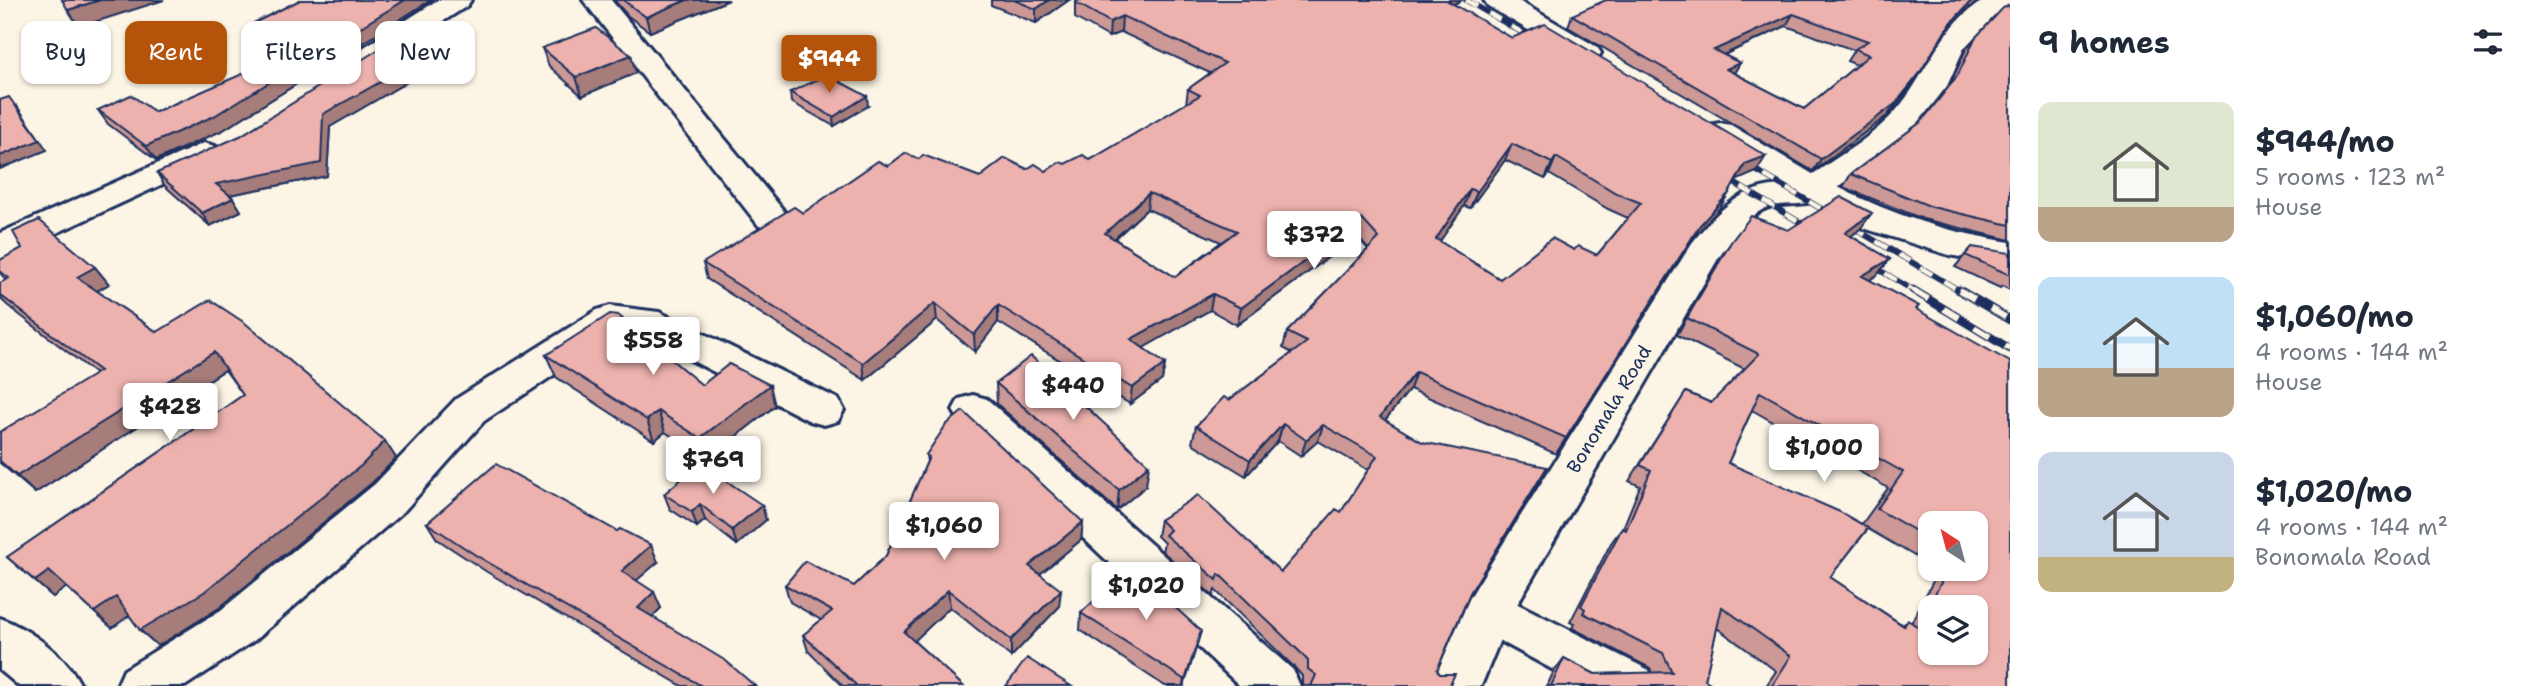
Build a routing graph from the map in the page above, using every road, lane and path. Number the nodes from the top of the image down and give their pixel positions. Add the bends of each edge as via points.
1 (457, 0) edge
2 (597, 0) edge
3 (1497, 0) edge
4 (2006, 0) edge
5 (1612, 67) edge
6 (314, 91) edge
7 (1692, 114) edge
8 (236, 139) edge
9 (1814, 189) junction
10 (771, 218) edge
11 (0, 247) edge
12 (2010, 254) edge
13 (824, 410) dead end
14 (973, 410) dead end
15 (1488, 610) junction
16 (0, 640) edge
17 (56, 686) edge
18 (142, 686) edge
19 (1275, 686) edge
20 (1456, 686) edge
21 (1631, 686) edge

1 - 6 street
2 - 10 street
3 - 5 street
4 - 9 street via 1983,12 1951,45 1932,86 1899,126
7 - 9 street
8 - 11 street
9 - 12 street via 1875,220 1949,243
9 - 15 street, Bonomala Road via 1800,196 1760,198 1730,220 1704,251
13 - 18 street via 646,321 610,319 470,410 390,497 268,600 238,625
14 - 19 street
15 - 20 street, Bonomala Road
15 - 21 street
16 - 17 street

